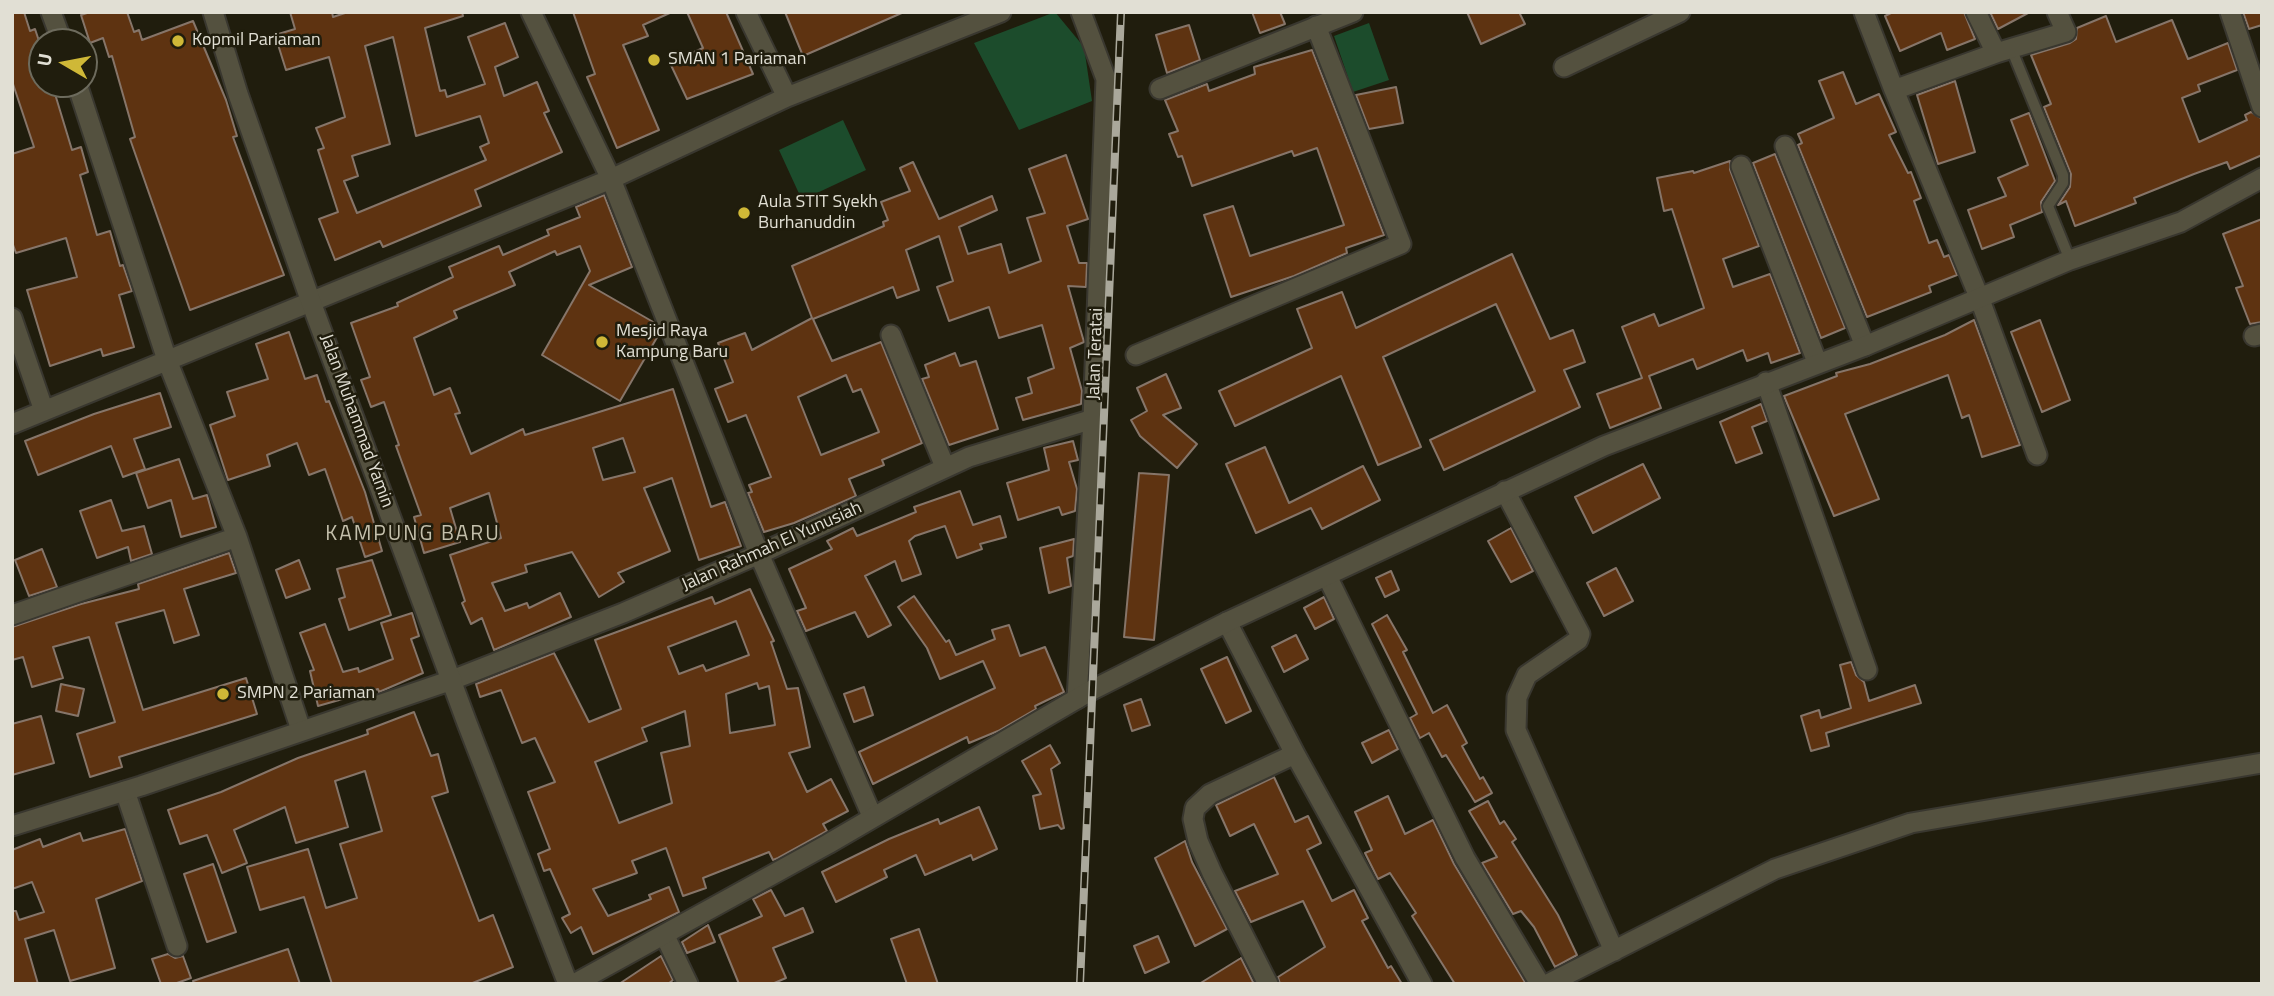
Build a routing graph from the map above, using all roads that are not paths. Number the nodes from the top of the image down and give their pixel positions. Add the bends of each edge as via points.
1 (213, 12) edge
2 (531, 12) edge
3 (746, 12) edge
4 (1001, 12) edge
5 (1081, 12) edge
6 (1353, 12) edge
7 (1680, 12) edge
8 (1864, 12) edge
9 (1976, 12) edge
10 (2057, 12) edge
11 (2230, 12) edge
12 (969, 19) edge
13 (1316, 26) junction
14 (2004, 50) junction
15 (1563, 67) dead end
16 (1160, 89) dead end
17 (1894, 90) junction
18 (787, 97) junction
19 (82, 98) edge
20 (2262, 107) edge
21 (1785, 146) dead end
22 (1741, 166) dead end
23 (2262, 178) edge
24 (611, 179) junction
25 (2070, 260) junction
26 (1979, 297) junction
27 (312, 302) junction
28 (12, 318) edge
29 (891, 335) dead end
30 (1865, 346) junction
31 (1136, 355) dead end
32 (167, 360) junction
33 (1817, 362) junction
34 (1766, 382) junction
35 (44, 411) junction
36 (1093, 419) junction
37 (12, 424) edge
38 (2037, 455) dead end
39 (945, 467) junction
40 (1505, 491) junction
41 (237, 537) junction
42 (759, 554) junction
43 (1327, 576) junction
44 (12, 615) edge
45 (1227, 622) junction
46 (1867, 670) dead end
47 (452, 680) junction
48 (419, 694) junction
49 (1077, 699) junction
50 (467, 723) junction
51 (301, 730) junction
52 (1295, 754) junction
53 (2262, 763) edge
54 (125, 791) junction
55 (872, 816) junction
56 (12, 826) edge
57 (665, 936) junction
58 (177, 946) dead end
59 (1614, 951) junction
60 (568, 984) edge
61 (574, 984) edge
62 (688, 984) edge
63 (1268, 984) edge
64 (1422, 984) edge
65 (1539, 984) edge
66 (1548, 984) edge

1 - 27 street, Jalan Muhammad Yamin
2 - 24 street
3 - 18 street
4 - 12 street
5 - 36 street, Jalan Teratai via 1106,79
6 - 13 street
7 - 15 street
8 - 17 street
9 - 14 street
10 - 14 street via 2066,32
11 - 20 street
12 - 18 street
13 - 16 street
13 - 31 street via 1401,244
14 - 17 street
14 - 25 lane via 2063,175 2048,206
17 - 26 street
18 - 24 street
19 - 32 street
21 - 30 street
22 - 33 street
23 - 25 street via 2181,222
24 - 27 street
24 - 42 street
25 - 26 street
26 - 30 street
26 - 38 street
27 - 32 street
27 - 47 street, Jalan Muhammad Yamin
28 - 35 street
29 - 39 street
30 - 33 street
32 - 35 street
32 - 41 street
33 - 34 street
34 - 40 street
34 - 46 street
35 - 37 street
36 - 39 street, Jalan Rahmah El Yunusiah
36 - 49 street, Jalan Teratai
39 - 42 street, Jalan Rahmah El Yunusiah
40 - 43 street
40 - 59 street via 1580,634 1528,675 1517,697 1516,730
41 - 44 street
41 - 51 street
42 - 47 street, Jalan Rahmah El Yunusiah
42 - 55 street
43 - 45 street
43 - 65 street via 1465,858
45 - 49 street
45 - 52 street
47 - 48 street, Jalan Rahmah El Yunusiah
47 - 50 street, Jalan Muhammad Yamin
48 - 50 street via 455,709
48 - 51 street, Jalan Rahmah El Yunusiah
49 - 55 street
50 - 60 street, Jalan Muhammad Yamin
51 - 54 street, Jalan Rahmah El Yunusiah
52 - 63 street via 1210,794 1195,808 1193,819 1212,873
52 - 64 street
53 - 59 street via 1911,823 1775,869
54 - 56 street, Jalan Rahmah El Yunusiah
54 - 58 street
55 - 57 street
57 - 61 street
57 - 62 street
59 - 66 street

